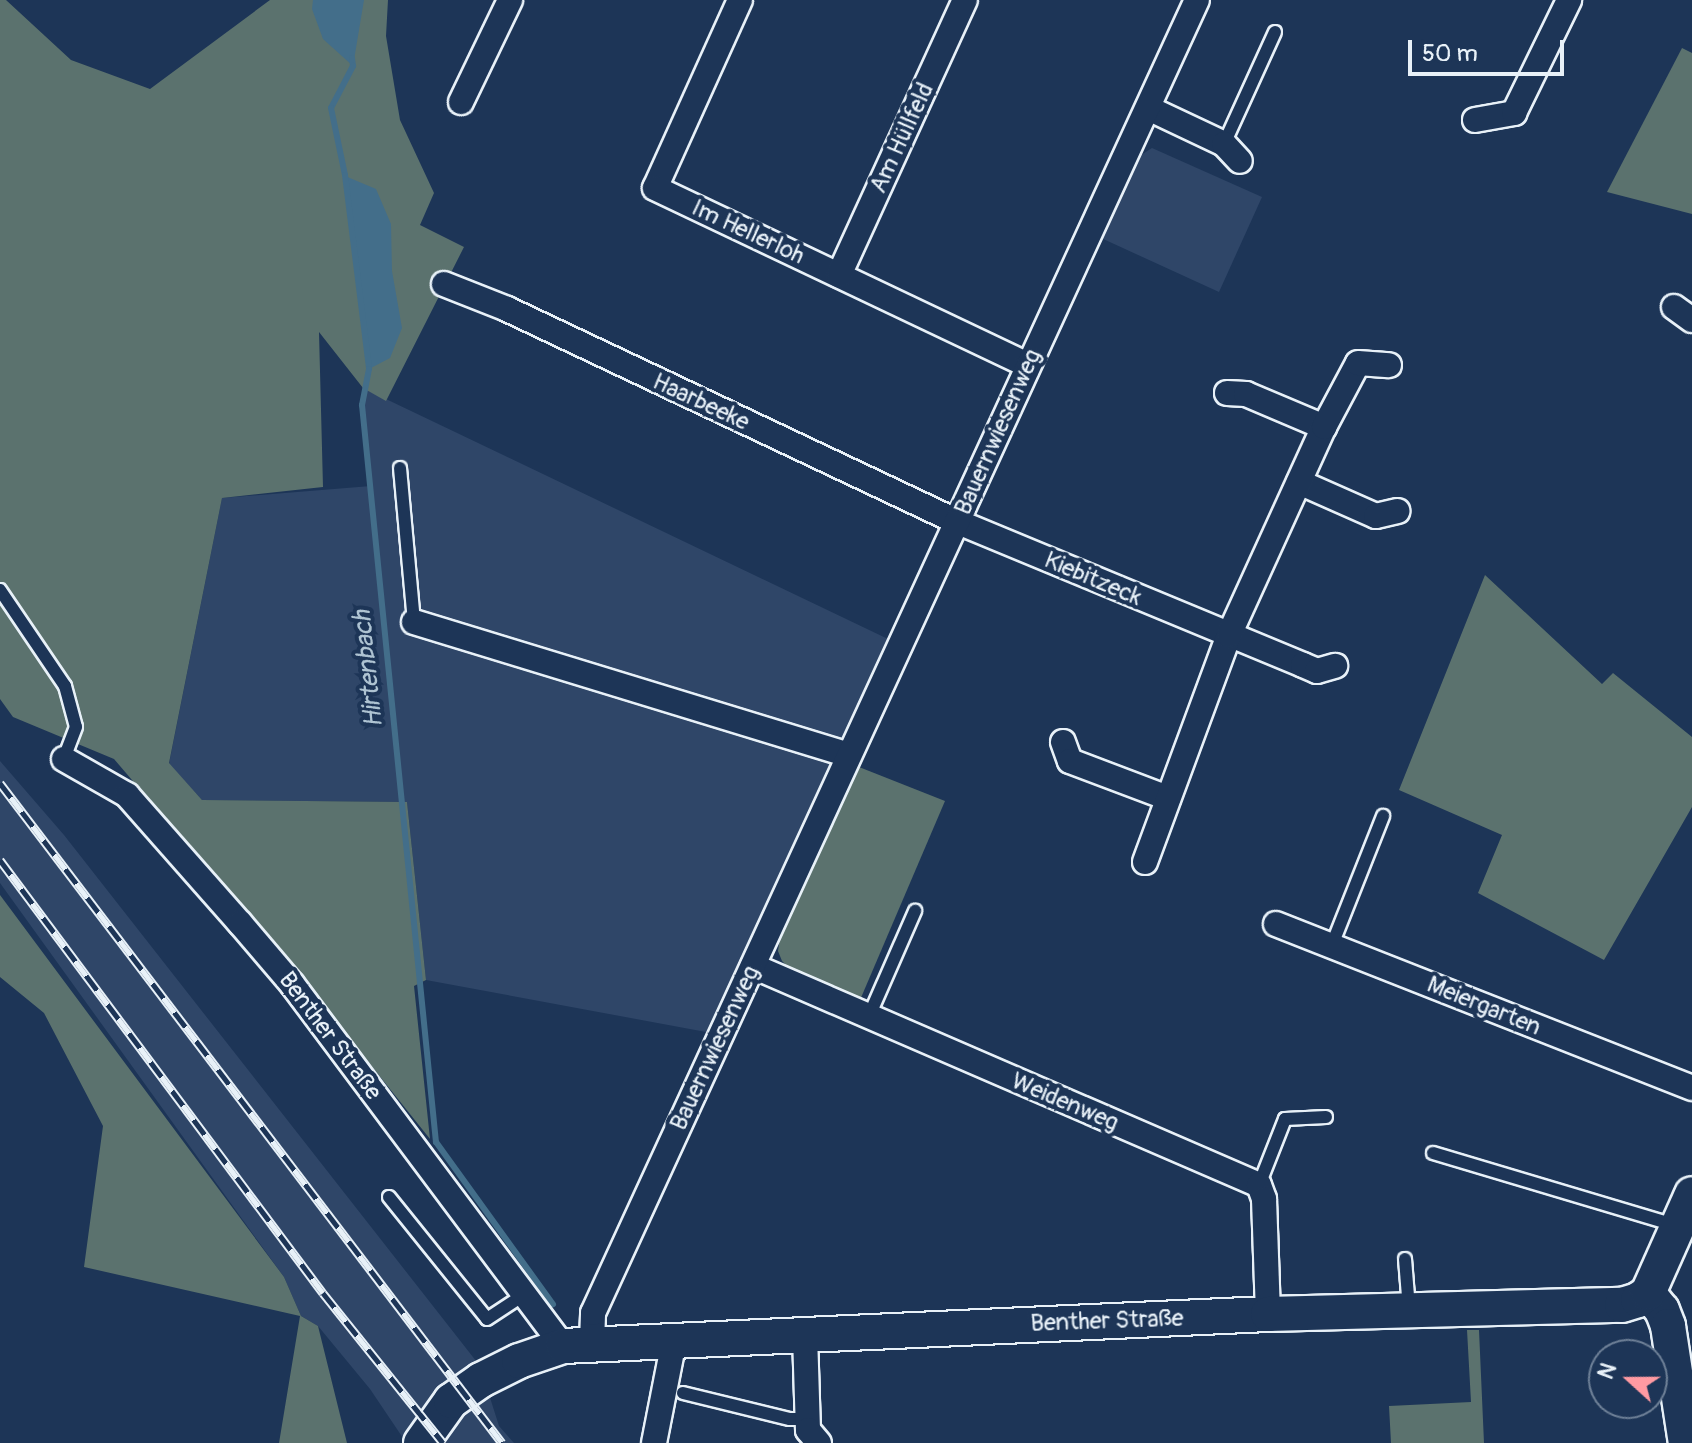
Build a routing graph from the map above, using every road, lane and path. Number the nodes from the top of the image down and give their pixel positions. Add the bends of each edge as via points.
1 (510, 0) edge
2 (740, 0) edge
3 (965, 0) edge
4 (1197, 0) edge
5 (1569, 0) edge
6 (1275, 32) dead end
7 (461, 102) dead end
8 (1148, 108) junction
9 (1475, 120) dead end
10 (1232, 153) joint
11 (839, 275) junction
12 (444, 284) dead end
13 (1028, 365) junction
14 (1389, 365) dead end
15 (1227, 393) dead end
16 (1324, 427) junction
17 (400, 468) dead end
18 (1299, 482) junction
19 (1397, 511) dead end
20 (958, 522) junction
21 (0, 590) edge
22 (414, 622) joint
23 (1229, 635) junction
24 (1335, 666) dead end
25 (1063, 742) dead end
26 (848, 755) junction
27 (64, 759) joint
28 (1168, 798) junction
29 (1383, 816) dead end
30 (1145, 862) dead end
31 (915, 911) dead end
32 (1276, 924) dead end
33 (1332, 945) junction
34 (753, 966) junction
35 (869, 1016) junction
36 (1692, 1088) edge
37 (1326, 1117) dead end
38 (1433, 1153) dead end
39 (1259, 1185) junction
40 (1692, 1194) edge
41 (389, 1197) dead end
42 (1678, 1226) junction
43 (1405, 1259) dead end
44 (1648, 1293) junction
45 (525, 1294) junction
46 (1409, 1309) junction
47 (1268, 1314) junction
48 (805, 1335) junction
49 (674, 1341) junction
50 (577, 1344) junction
51 (683, 1393) dead end
52 (807, 1419) junction
53 (421, 1443) edge
54 (654, 1443) edge
55 (819, 1443) edge
56 (1686, 1443) edge

1 - 7 street
2 - 11 street, Im Hellerloh via 655,188
3 - 11 street, Am Hüllfeld
4 - 8 street, Bauernwiesenweg
5 - 9 street via 1514,113
6 - 10 lane
8 - 10 street
8 - 13 street, Bauernwiesenweg
11 - 13 street, Im Hellerloh
12 - 20 street, Haarbeeke
13 - 20 street, Bauernwiesenweg
14 - 16 street via 1358,363
15 - 16 street via 1246,394
16 - 18 street
17 - 22 lane
18 - 19 street via 1376,516
18 - 23 street
20 - 23 street, Kiebitzeck
20 - 26 street, Bauernwiesenweg
21 - 27 lane via 65,686 76,727
22 - 26 street
23 - 24 street, Kiebitzeck via 1317,671
23 - 28 street
25 - 28 street via 1070,761
26 - 34 street, Bauernwiesenweg
27 - 45 street, Benther Straße via 127,795 240,923 292,984
28 - 30 street
29 - 33 lane
31 - 35 lane
32 - 33 street, Meiergarten
33 - 36 street, Meiergarten
34 - 35 street, Weidenweg
34 - 50 street, Bauernwiesenweg
35 - 39 street, Weidenweg
37 - 39 lane via 1285,1119
38 - 42 lane
39 - 47 street via 1264,1199
40 - 42 street
41 - 45 lane via 487,1319
42 - 44 street
43 - 46 lane
44 - 46 street, Benther Straße via 1622,1305
44 - 56 street via 1668,1326
45 - 50 street, Benther Straße
46 - 47 street, Benther Straße
47 - 48 street, Benther Straße
48 - 49 street, Benther Straße
48 - 52 street
49 - 50 street, Benther Straße
49 - 54 street
50 - 53 street, Benther Straße via 519,1361 481,1380 451,1401
51 - 52 lane
52 - 55 street via 808,1430

